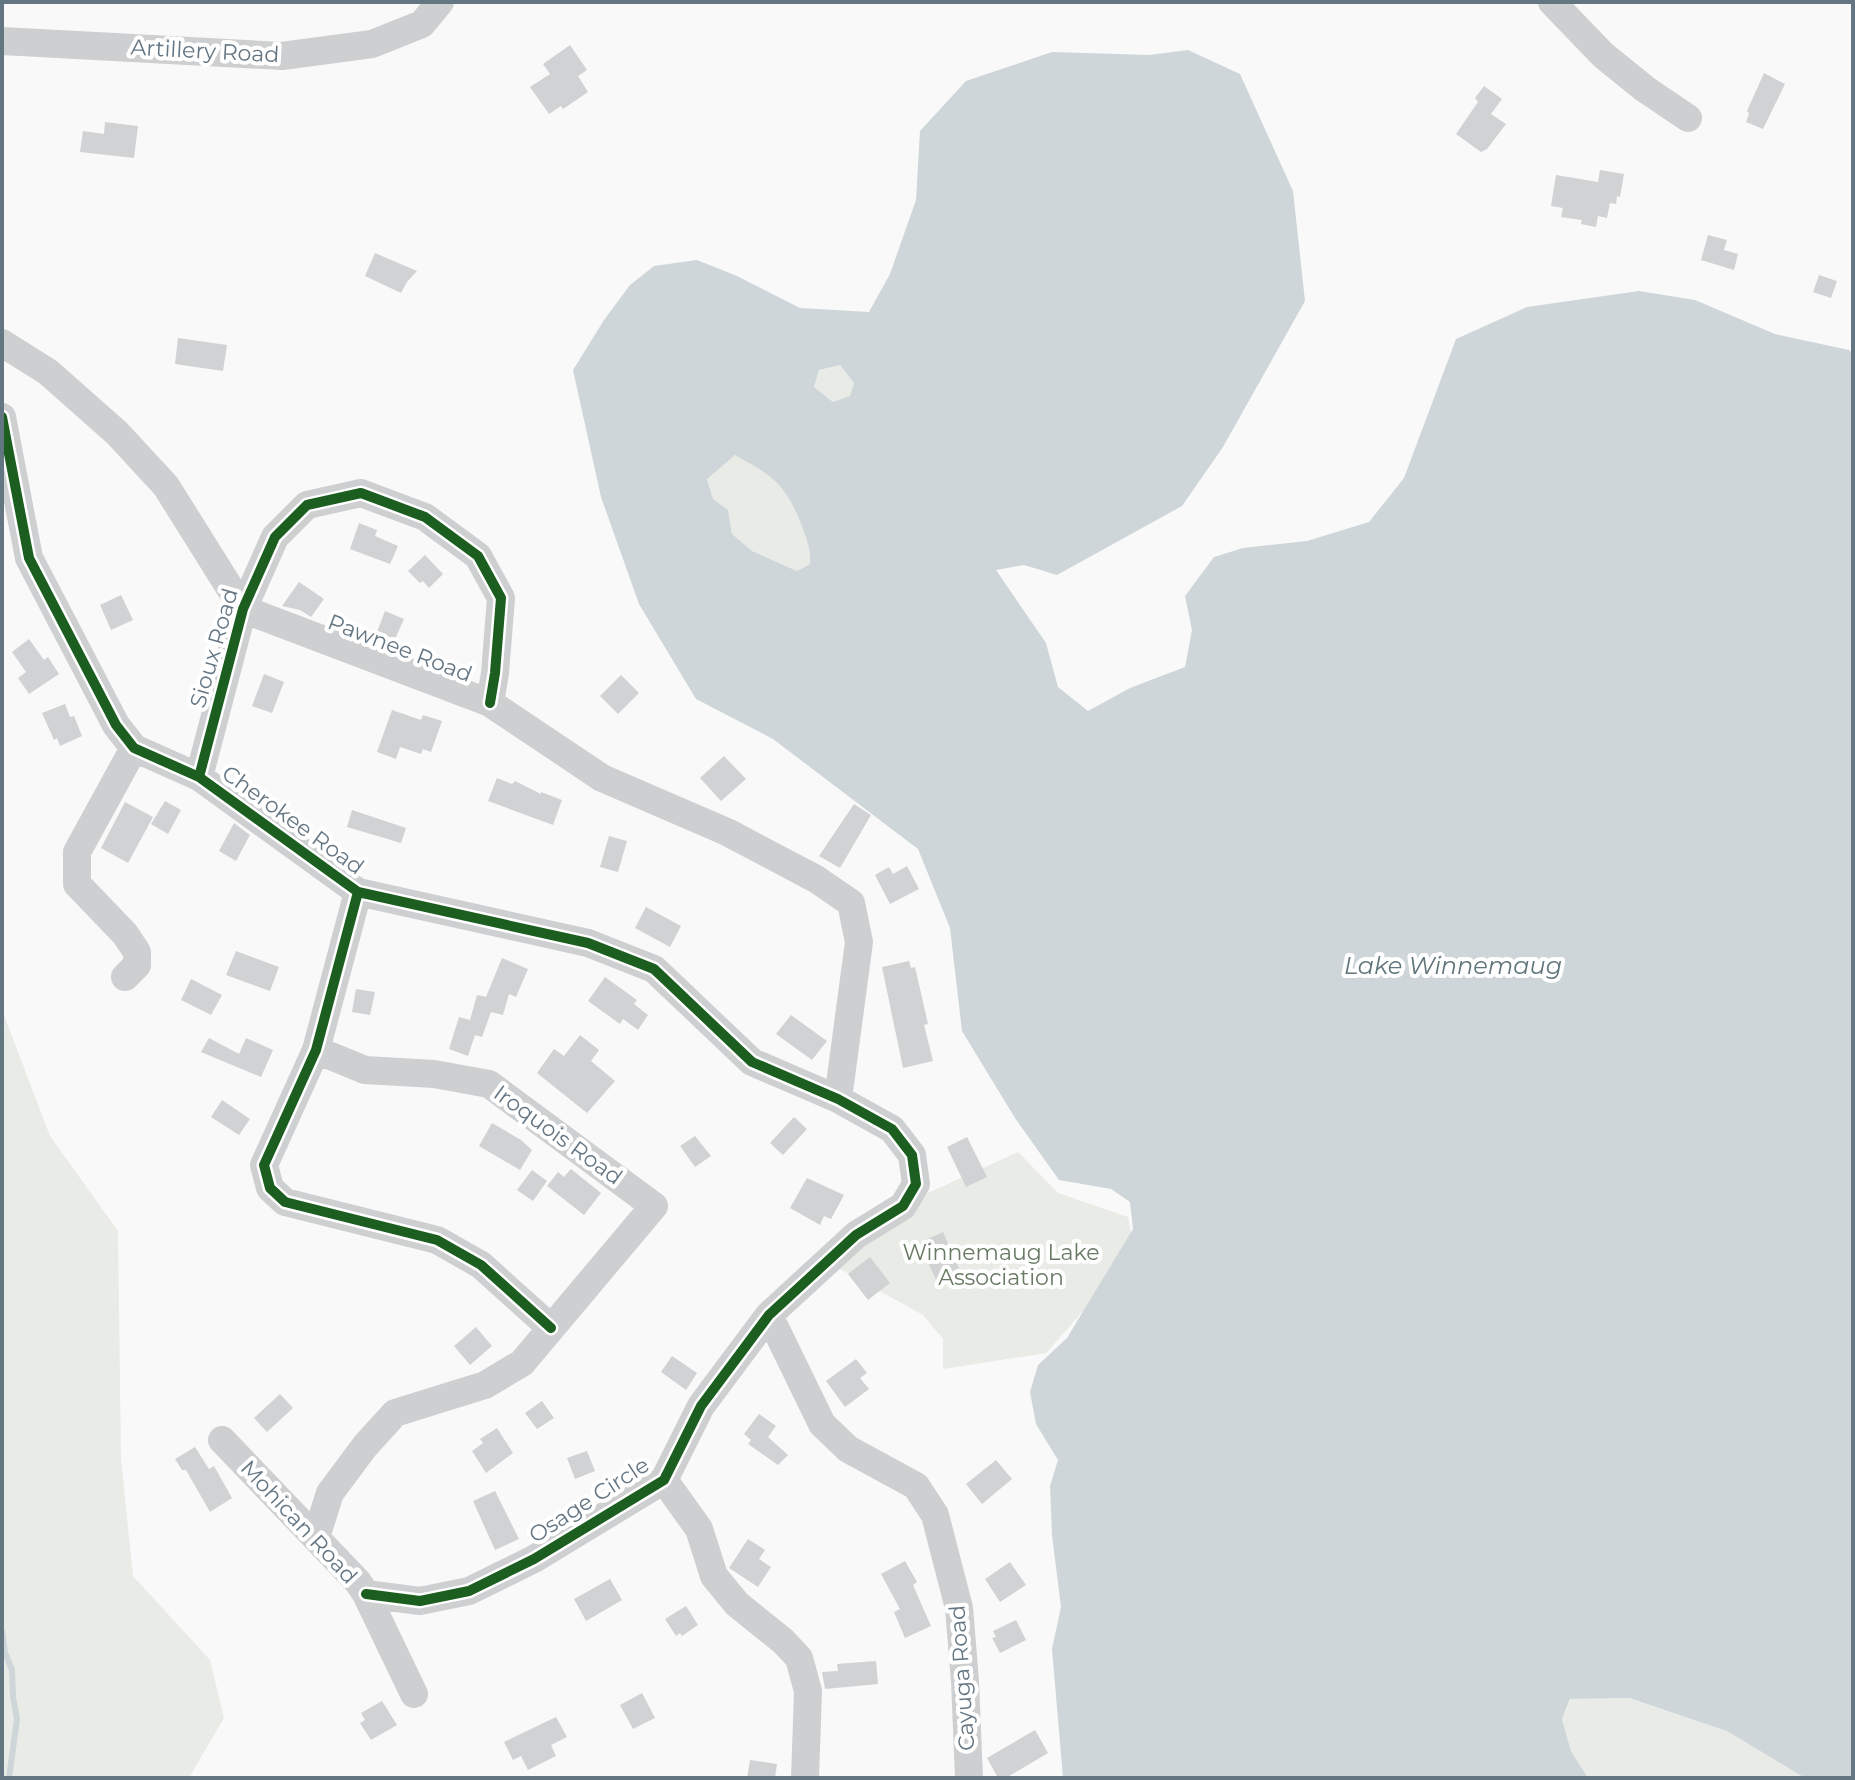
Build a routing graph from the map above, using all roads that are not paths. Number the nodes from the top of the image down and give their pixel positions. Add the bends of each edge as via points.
1 (440, 2) edge
2 (1552, 2) edge
3 (2, 41) edge
4 (1688, 118) dead end
5 (2, 343) edge
6 (2, 417) edge
7 (243, 609) junction
8 (490, 703) junction
9 (134, 748) junction
10 (199, 777) junction
11 (358, 892) junction
12 (125, 977) dead end
13 (316, 1050) junction
14 (838, 1099) junction
15 (769, 1315) junction
16 (551, 1328) junction
17 (222, 1440) dead end
18 (664, 1480) junction
19 (316, 1537) junction
20 (366, 1594) junction
21 (414, 1694) dead end
22 (805, 1778) edge
23 (969, 1778) edge

1 - 3 street, Artillery Road via 422,24 372,44 282,56
2 - 4 street via 1603,55
5 - 7 street via 48,372 117,433 166,486
6 - 9 street via 29,558 116,725
7 - 8 street, Pawnee Road
7 - 8 street, Sioux Road via 275,537 307,505 361,493 425,517 478,556 501,598
7 - 10 street, Sioux Road
8 - 14 street, Pawnee Road via 602,778 727,832 851,903 859,942
9 - 10 street, Cherokee Road
9 - 12 street via 77,852 77,884 137,952 137,965
10 - 11 street, Cherokee Road
11 - 13 street
11 - 14 street, Cherokee Road via 588,943 654,969 752,1062
13 - 16 street via 264,1165 270,1188 285,1202 437,1240 481,1265
13 - 16 street, Iroquois Road via 365,1070 489,1084 654,1206
14 - 15 street, Osage Circle via 892,1129 912,1155 916,1184 903,1206 856,1235
15 - 18 street, Osage Circle via 701,1406
15 - 23 street, Cayuga Road via 822,1424 848,1449 916,1486 935,1515 959,1608
16 - 19 street via 522,1363 485,1385 395,1413 330,1493
17 - 19 street, Mohican Road
18 - 20 street, Osage Circle via 534,1559 469,1591 420,1601
18 - 22 street via 699,1529 714,1576 737,1604 799,1658 808,1691
19 - 20 street, Mohican Road
20 - 21 street, Mohican Road

